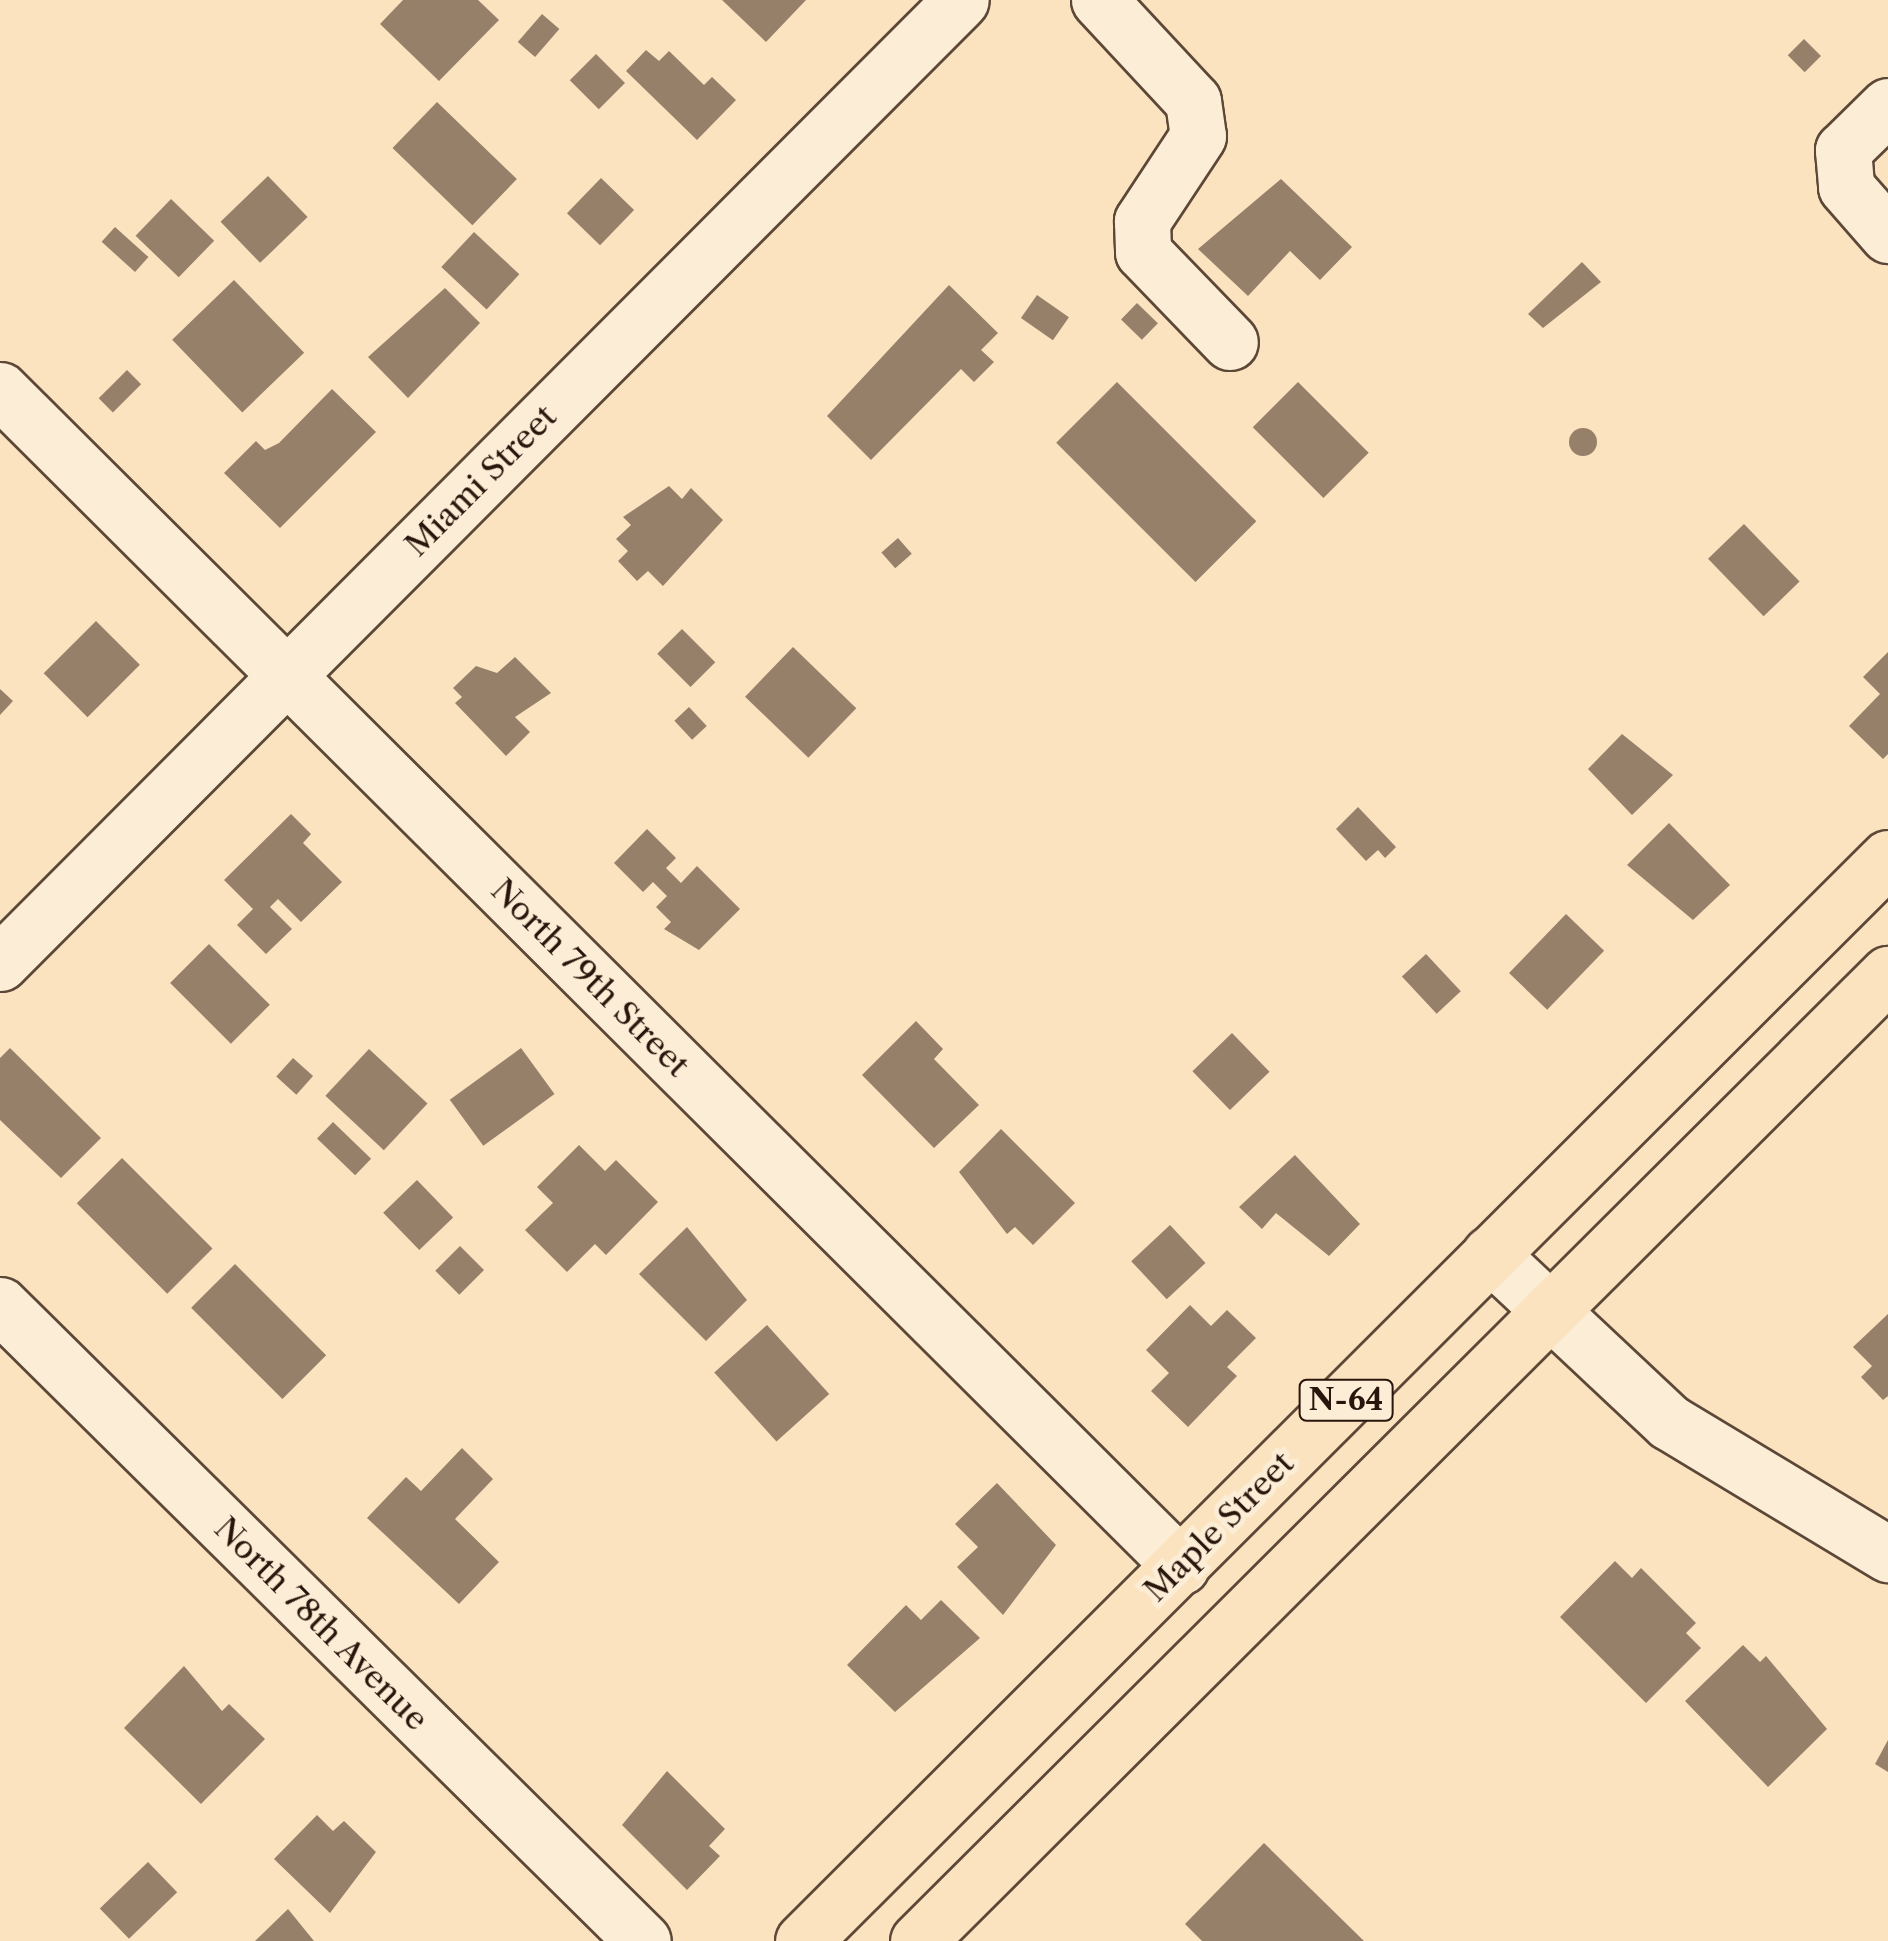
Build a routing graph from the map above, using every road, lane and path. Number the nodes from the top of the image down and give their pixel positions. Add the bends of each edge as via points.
1 (961, 0) edge
2 (1099, 0) edge
3 (1888, 106) edge
4 (1888, 236) edge
5 (1230, 342) dead end
6 (0, 390) edge
7 (287, 676) junction
8 (1888, 858) edge
9 (0, 962) edge
10 (1888, 974) edge
11 (1490, 1254) junction
12 (0, 1305) edge
13 (1550, 1312) junction
14 (1888, 1554) edge
15 (1181, 1566) junction
16 (643, 1941) edge
17 (803, 1941) edge
18 (918, 1941) edge

1 - 7 street, Miami Street
2 - 5 street via 1193,101 1198,136 1142,221 1143,252
3 - 4 street via 1843,150 1846,186
6 - 7 street, North 79th Street
7 - 9 street, Miami Street
7 - 15 street, North 79th Street
8 - 11 main road, Maple Street / N-64
10 - 13 main road, N-64
11 - 13 street
11 - 15 main road, Maple Street / N-64
12 - 16 street, North 78th Avenue
13 - 14 street via 1668,1422
13 - 18 main road, N-64
15 - 17 main road, Maple Street / N-64

